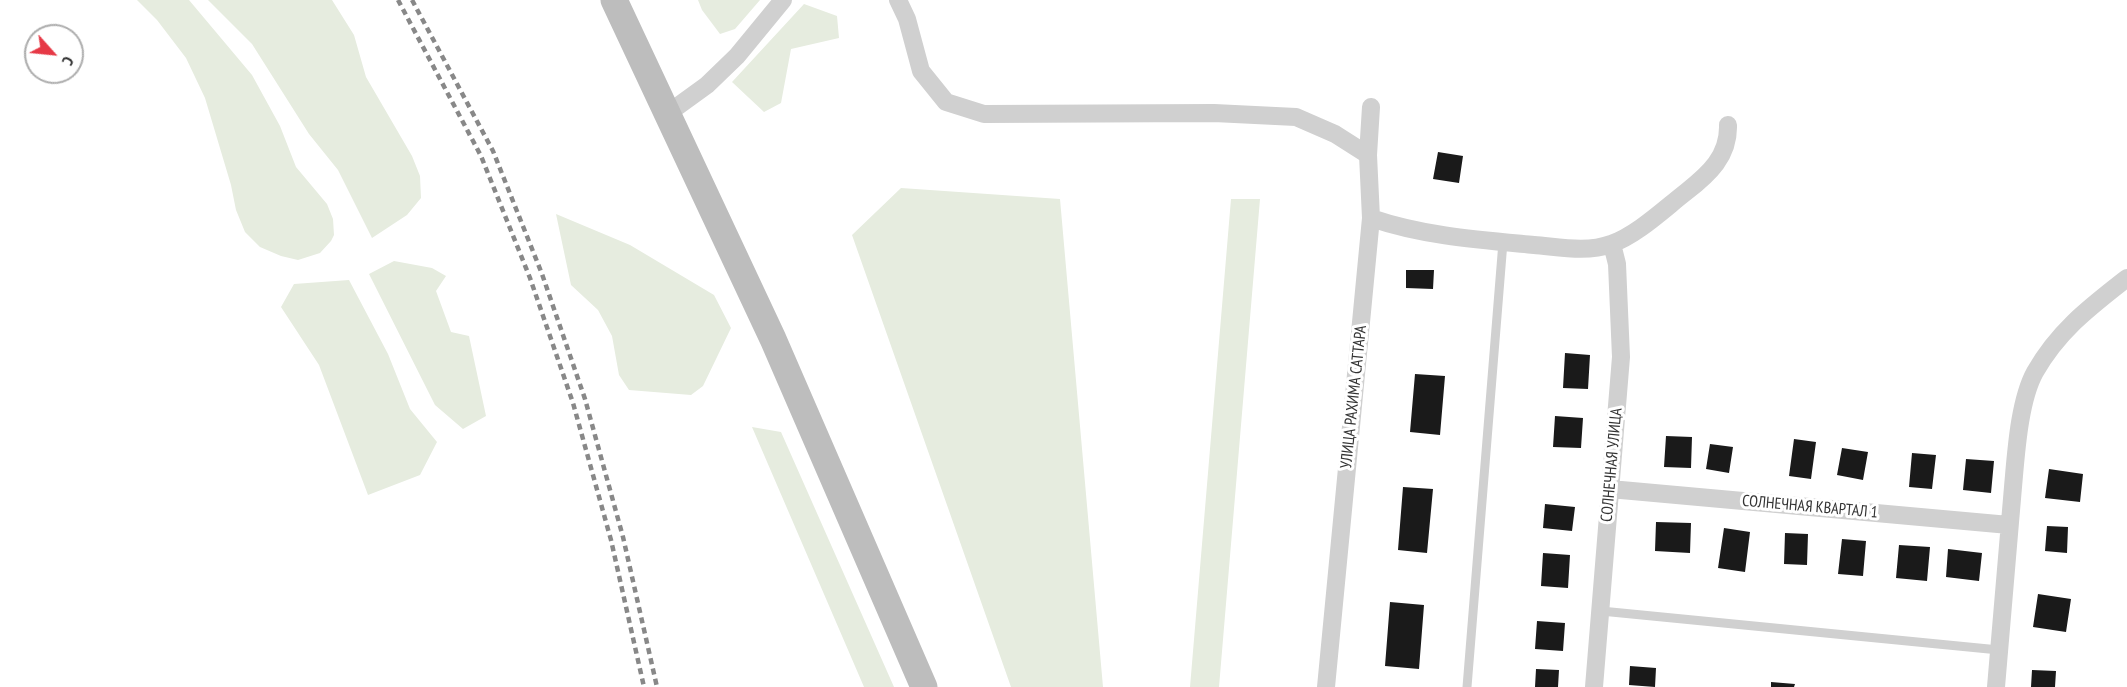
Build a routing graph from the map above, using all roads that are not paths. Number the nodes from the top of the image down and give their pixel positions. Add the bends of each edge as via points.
1 (614, 0) edge
2 (783, 0) edge
3 (898, 0) edge
4 (1371, 107) dead end
5 (667, 114) junction
6 (1728, 125) dead end
7 (1368, 155) junction
8 (1371, 218) junction
9 (1503, 243) junction
10 (1612, 244) junction
11 (2127, 278) edge
12 (1610, 489) junction
13 (2009, 525) junction
14 (1601, 611) junction
15 (1999, 650) junction
16 (924, 687) edge
17 (1326, 687) edge
18 (1467, 687) edge
19 (1594, 687) edge
20 (1996, 687) edge

1 - 5 main road
2 - 5 street via 707,86
3 - 7 street via 921,71 946,102 984,114 1214,112 1296,117 1335,134
4 - 7 street, УЛИЦА РАХИМА САТТАРА
5 - 16 main road via 773,339
6 - 10 street via 1722,156 1708,173 1645,224
7 - 8 street, УЛИЦА РАХИМА САТТАРА
8 - 9 street via 1407,228
8 - 17 street, УЛИЦА РАХИМА САТТАРА
9 - 10 street via 1592,250
9 - 18 lane
10 - 12 street, СОЛНЕЧНАЯ УЛИЦА via 1617,264 1621,357
11 - 13 street via 2057,338 2034,374 2025,399
12 - 13 street, СОЛНЕЧНАЯ КВАРТАЛ 1
12 - 14 street, СОЛНЕЧНАЯ УЛИЦА
13 - 15 street
14 - 15 lane
14 - 19 street, СОЛНЕЧНАЯ УЛИЦА
15 - 20 street

